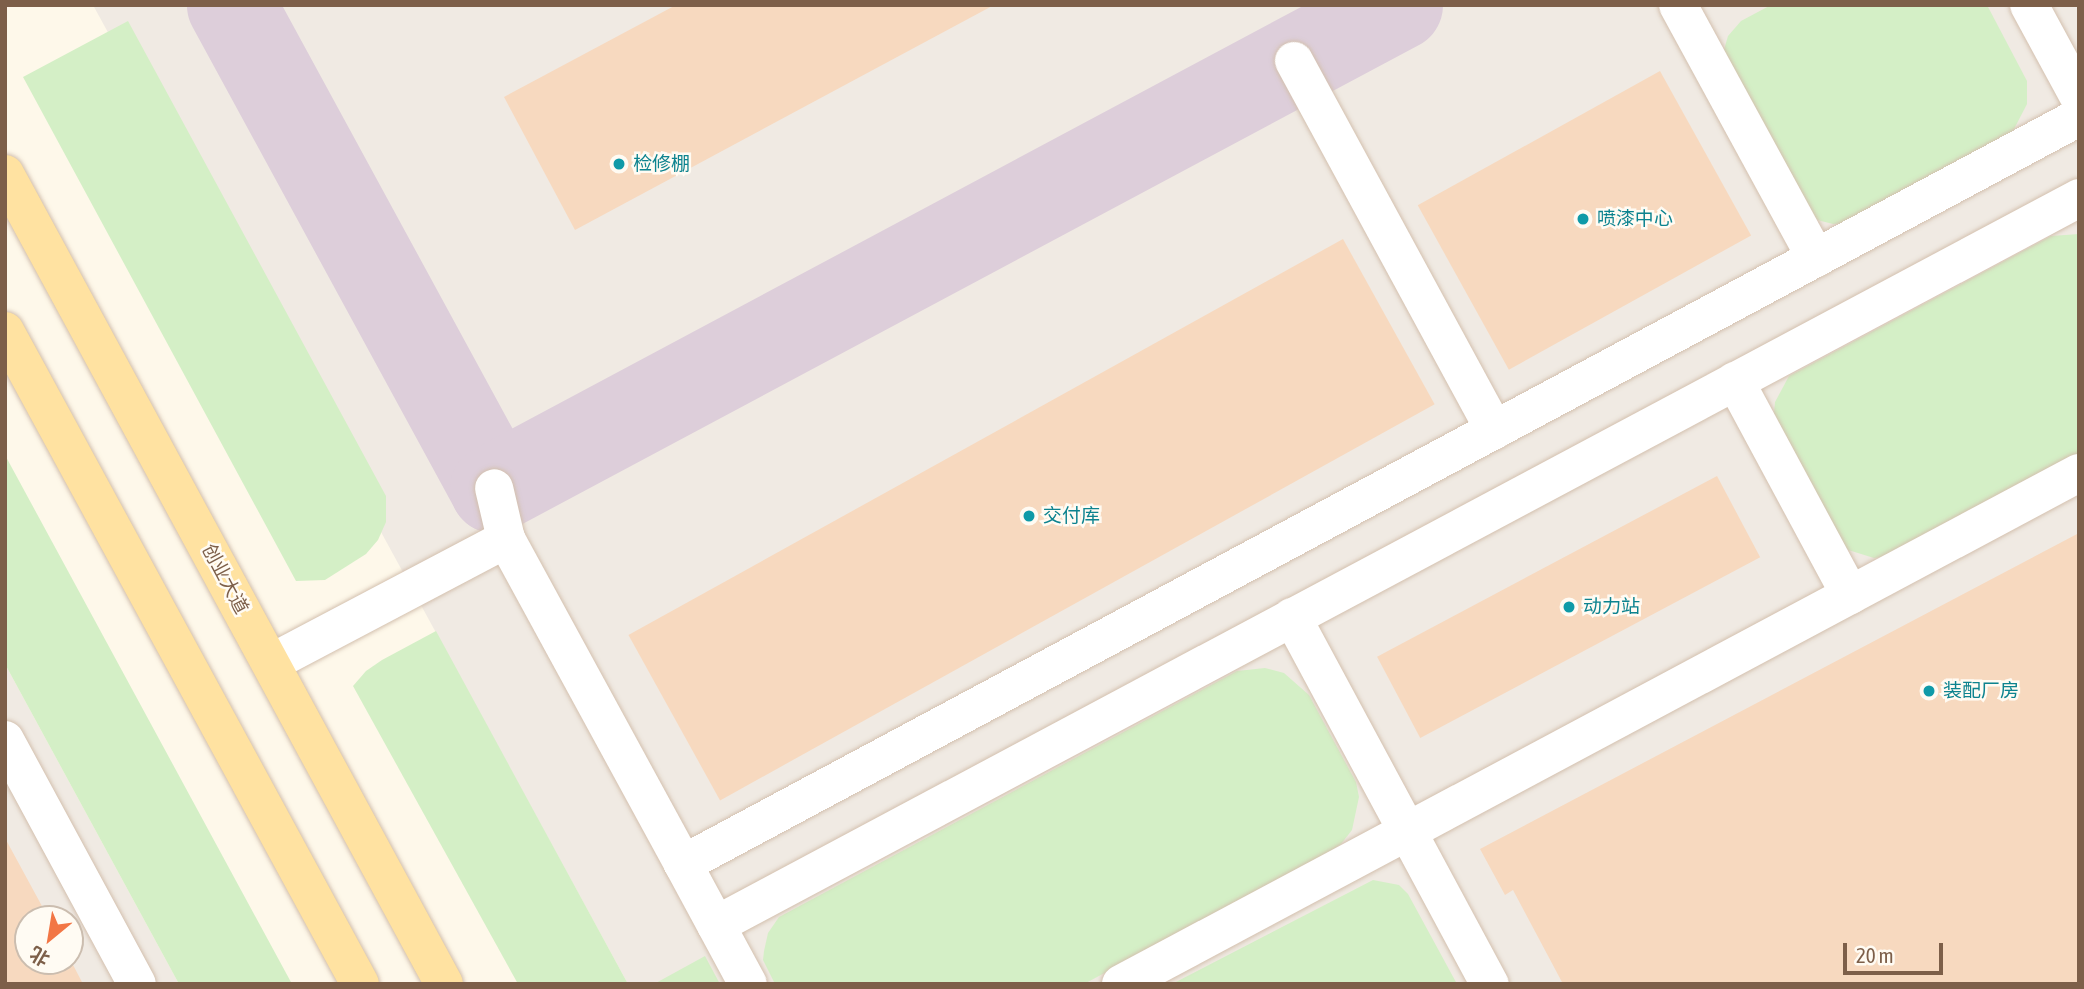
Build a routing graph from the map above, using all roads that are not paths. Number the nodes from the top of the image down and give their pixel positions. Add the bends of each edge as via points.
1 (1678, 5) edge
2 (2029, 5) edge
3 (1294, 61) dead end
4 (2079, 97) edge
5 (2079, 117) edge
6 (5, 174) edge
7 (2079, 198) edge
8 (1816, 258) junction
9 (6, 334) edge
10 (1735, 381) junction
11 (1494, 430) junction
12 (2079, 473) edge
13 (494, 488) dead end
14 (506, 539) junction
15 (1850, 595) junction
16 (1292, 617) junction
17 (271, 663) junction
18 (5, 740) edge
19 (1408, 831) junction
20 (683, 864) junction
21 (716, 925) junction
22 (137, 984) edge
23 (359, 984) edge
24 (444, 984) edge
25 (748, 984) edge
26 (1121, 984) edge
27 (1490, 984) edge

1 - 8 lane
2 - 4 lane
3 - 11 lane
5 - 8 lane
6 - 17 main road, 创业大道
7 - 10 lane
8 - 11 lane
9 - 23 main road
10 - 15 lane
10 - 16 lane
11 - 20 lane
12 - 15 lane
13 - 14 lane
14 - 17 lane
14 - 20 lane
15 - 19 lane
16 - 19 lane
16 - 21 lane
17 - 24 main road, 创业大道
18 - 22 lane
19 - 26 lane
19 - 27 lane
20 - 21 lane
21 - 25 lane

